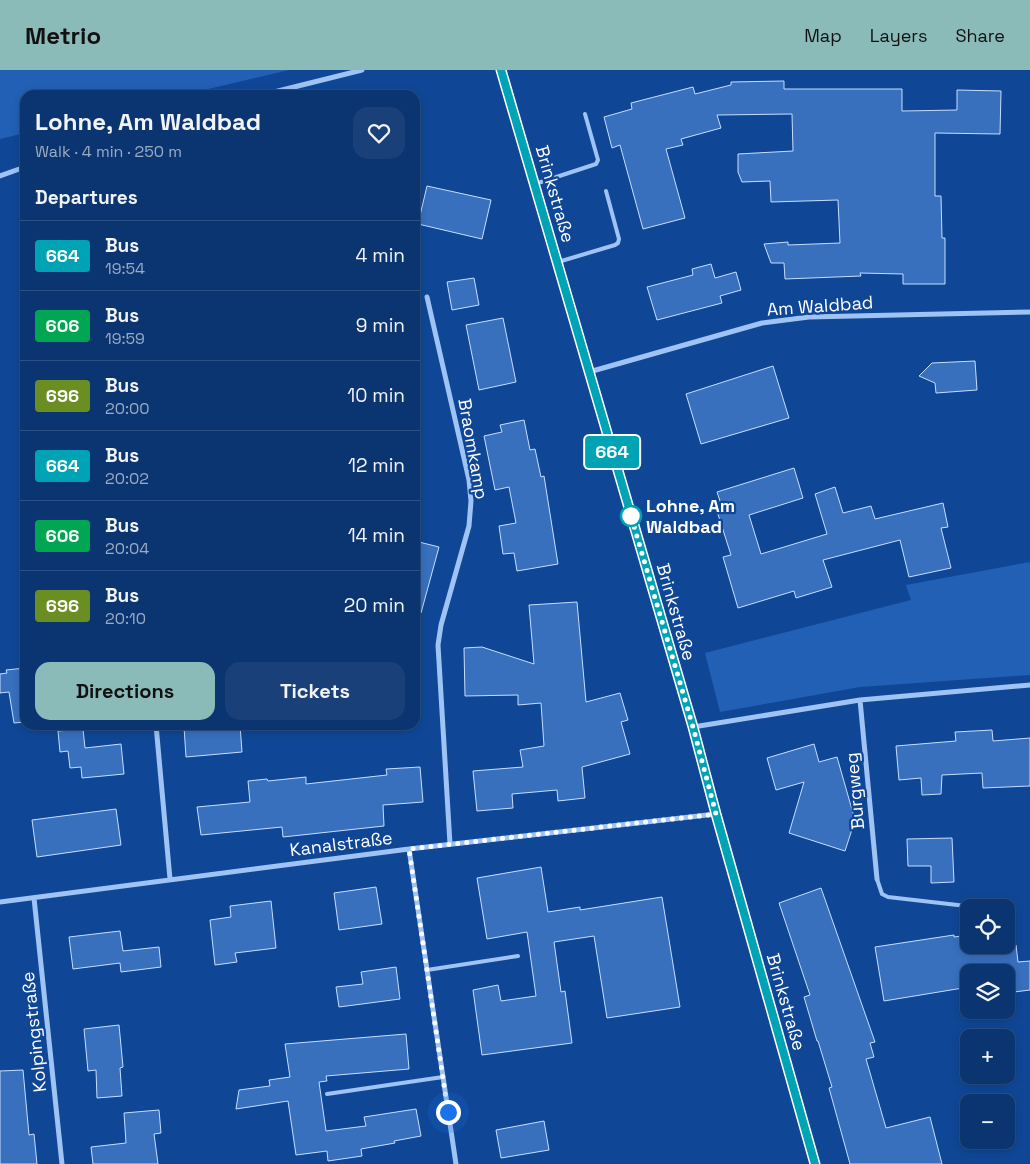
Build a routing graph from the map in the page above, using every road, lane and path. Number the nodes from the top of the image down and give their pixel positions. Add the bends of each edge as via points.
1 (362, 70) edge
2 (501, 70) edge
3 (282, 90) edge
4 (585, 114) dead end
5 (20, 169) edge
6 (0, 176) edge
7 (535, 184) junction
8 (606, 191) dead end
9 (558, 262) junction
10 (427, 297) dead end
11 (1030, 312) edge
12 (589, 372) junction
13 (1030, 685) edge
14 (860, 700) junction
15 (693, 727) junction
16 (156, 730) edge
17 (716, 814) junction
18 (450, 844) junction
19 (409, 849) junction
20 (170, 879) junction
21 (876, 879) joint
22 (34, 898) junction
23 (0, 902) edge
24 (960, 905) edge
25 (518, 956) dead end
26 (427, 970) junction
27 (443, 1077) junction
28 (327, 1094) dead end
29 (62, 1164) edge
30 (456, 1164) edge
31 (816, 1164) edge

1 - 3 street
2 - 7 street, Brinkstraße
4 - 7 lane via 598,160 596,164
5 - 6 street
7 - 9 street, Brinkstraße
8 - 9 lane via 618,243
9 - 12 street, Brinkstraße
10 - 18 street, Braomkamp via 471,501 469,526 438,645
11 - 12 street, Am Waldbad via 809,317 772,322
12 - 15 street, Brinkstraße
13 - 14 street
14 - 15 street
14 - 21 street, Burgweg
15 - 17 street, Brinkstraße
16 - 20 street
17 - 18 street, Kanalstraße
17 - 31 street, Brinkstraße
18 - 19 street, Kanalstraße
19 - 20 street, Kanalstraße
19 - 26 street
20 - 22 street, Kanalstraße
21 - 24 lane via 882,894 888,897
22 - 23 street, Kanalstraße
22 - 29 street, Kolpingstraße
25 - 26 lane
26 - 27 street
27 - 28 lane
27 - 30 street

